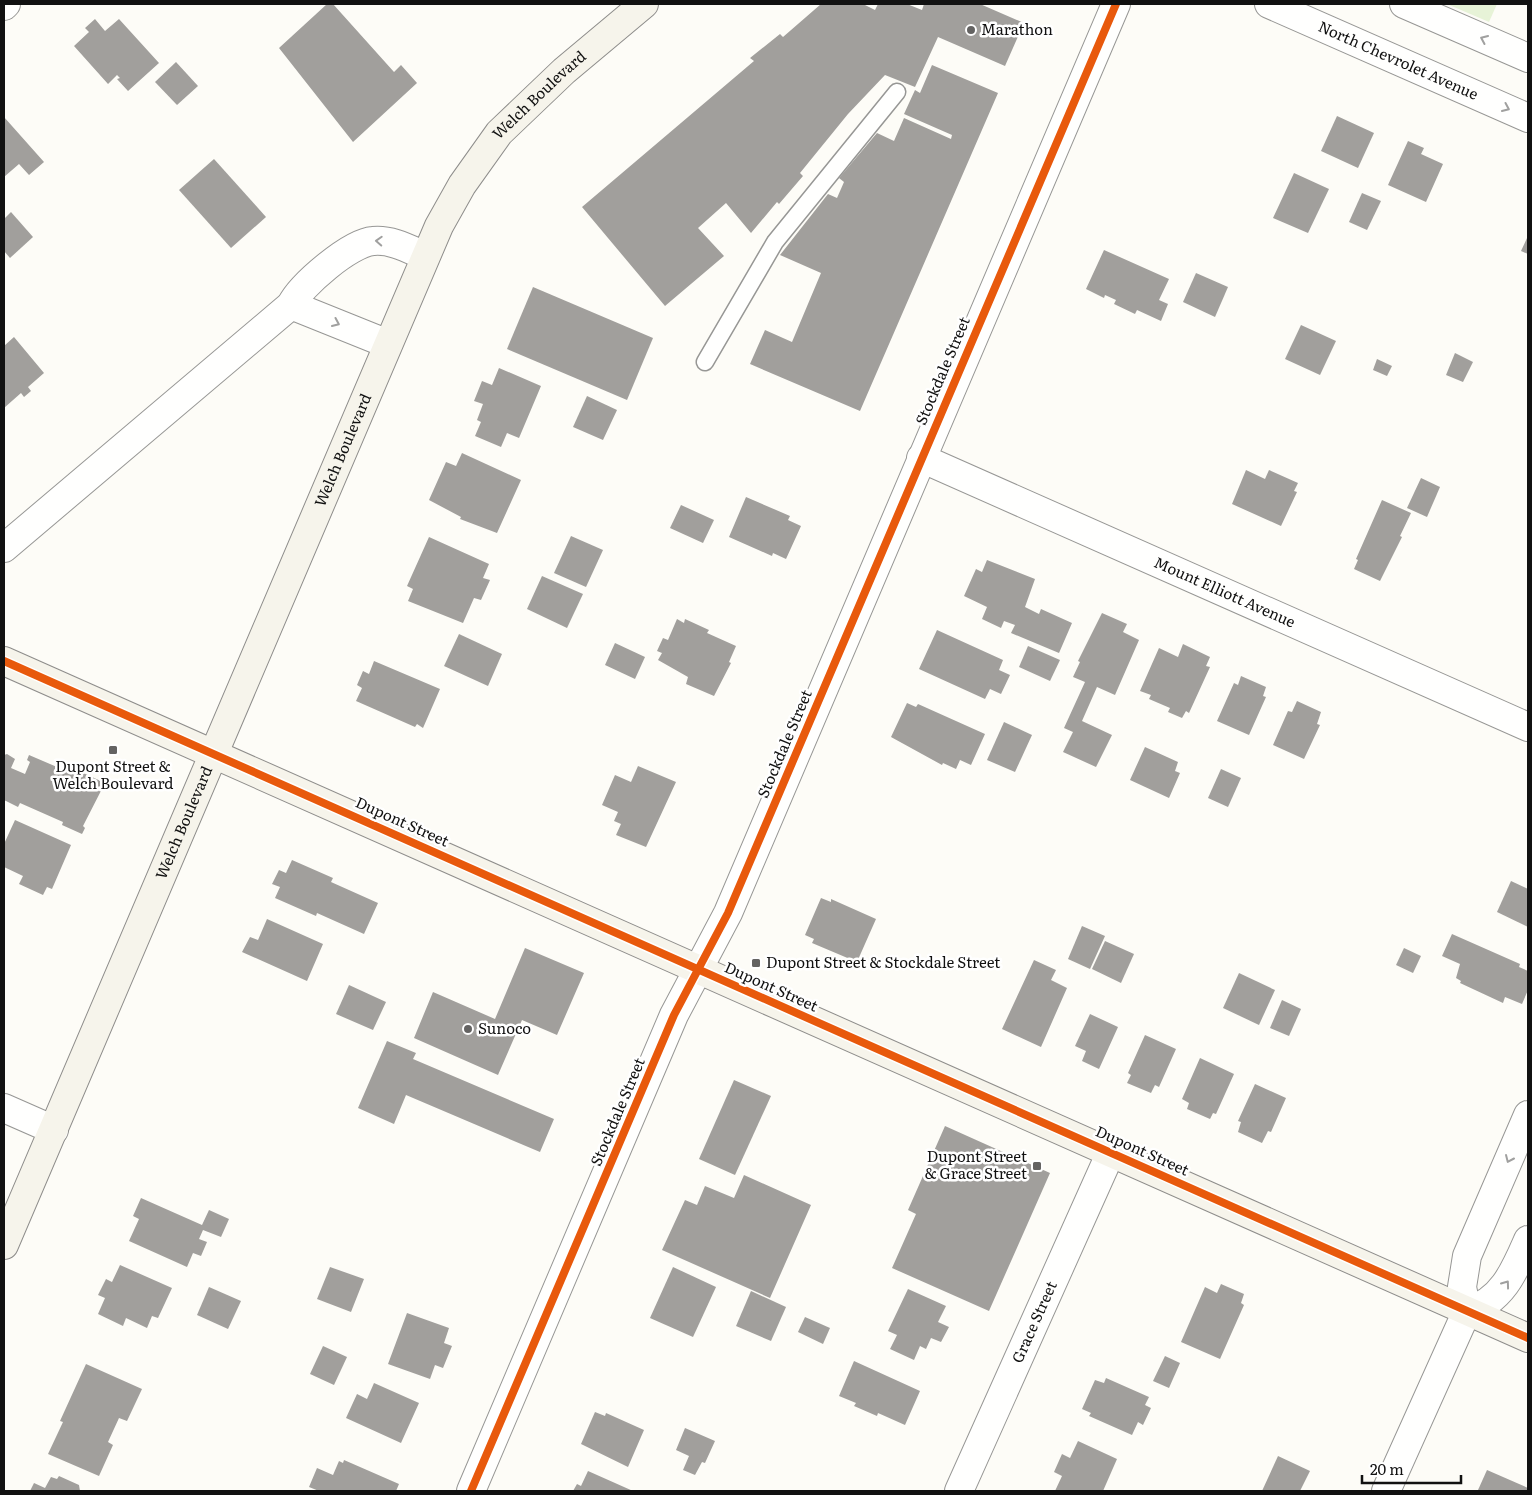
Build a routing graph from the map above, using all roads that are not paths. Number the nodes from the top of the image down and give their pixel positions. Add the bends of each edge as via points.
1 (644, 4) edge
2 (1116, 4) edge
3 (1269, 4) edge
4 (1404, 4) edge
5 (1528, 58) edge
6 (896, 92) dead end
7 (1528, 118) edge
8 (425, 256) junction
9 (291, 305) junction
10 (388, 344) junction
11 (705, 362) dead end
12 (921, 458) junction
13 (4, 548) edge
14 (4, 661) edge
15 (1528, 727) edge
16 (214, 754) junction
17 (699, 970) junction
18 (4, 1108) edge
19 (1528, 1115) edge
20 (54, 1130) junction
21 (1110, 1152) junction
22 (1528, 1240) edge
23 (4, 1245) edge
24 (1467, 1310) junction
25 (1528, 1338) edge
26 (471, 1491) edge
27 (959, 1491) edge
28 (1386, 1491) edge

1 - 8 street, Welch Boulevard via 564,71 499,133 462,185
2 - 12 street, Stockdale Street
3 -> 7 street, North Chevrolet Avenue
5 -> 4 street
6 - 11 lane via 775,242
8 -> 9 street via 388,242 375,240 363,243 317,275 298,293
8 - 10 street, Welch Boulevard
9 -> 10 street
9 - 13 street
10 - 16 street, Welch Boulevard
12 - 15 street, Mount Elliott Avenue
12 - 17 street, Stockdale Street via 728,913
14 - 16 street, Dupont Street
16 - 17 street, Dupont Street
16 - 20 street, Welch Boulevard
17 - 21 street, Dupont Street
17 - 26 street, Stockdale Street via 674,1015
18 - 20 street
19 -> 24 street via 1467,1256 1462,1287
20 - 23 street, Welch Boulevard
21 - 24 street, Dupont Street
21 - 27 street, Grace Street
24 -> 22 street via 1490,1301 1501,1290 1512,1276
24 - 25 street, Dupont Street
24 - 28 street

